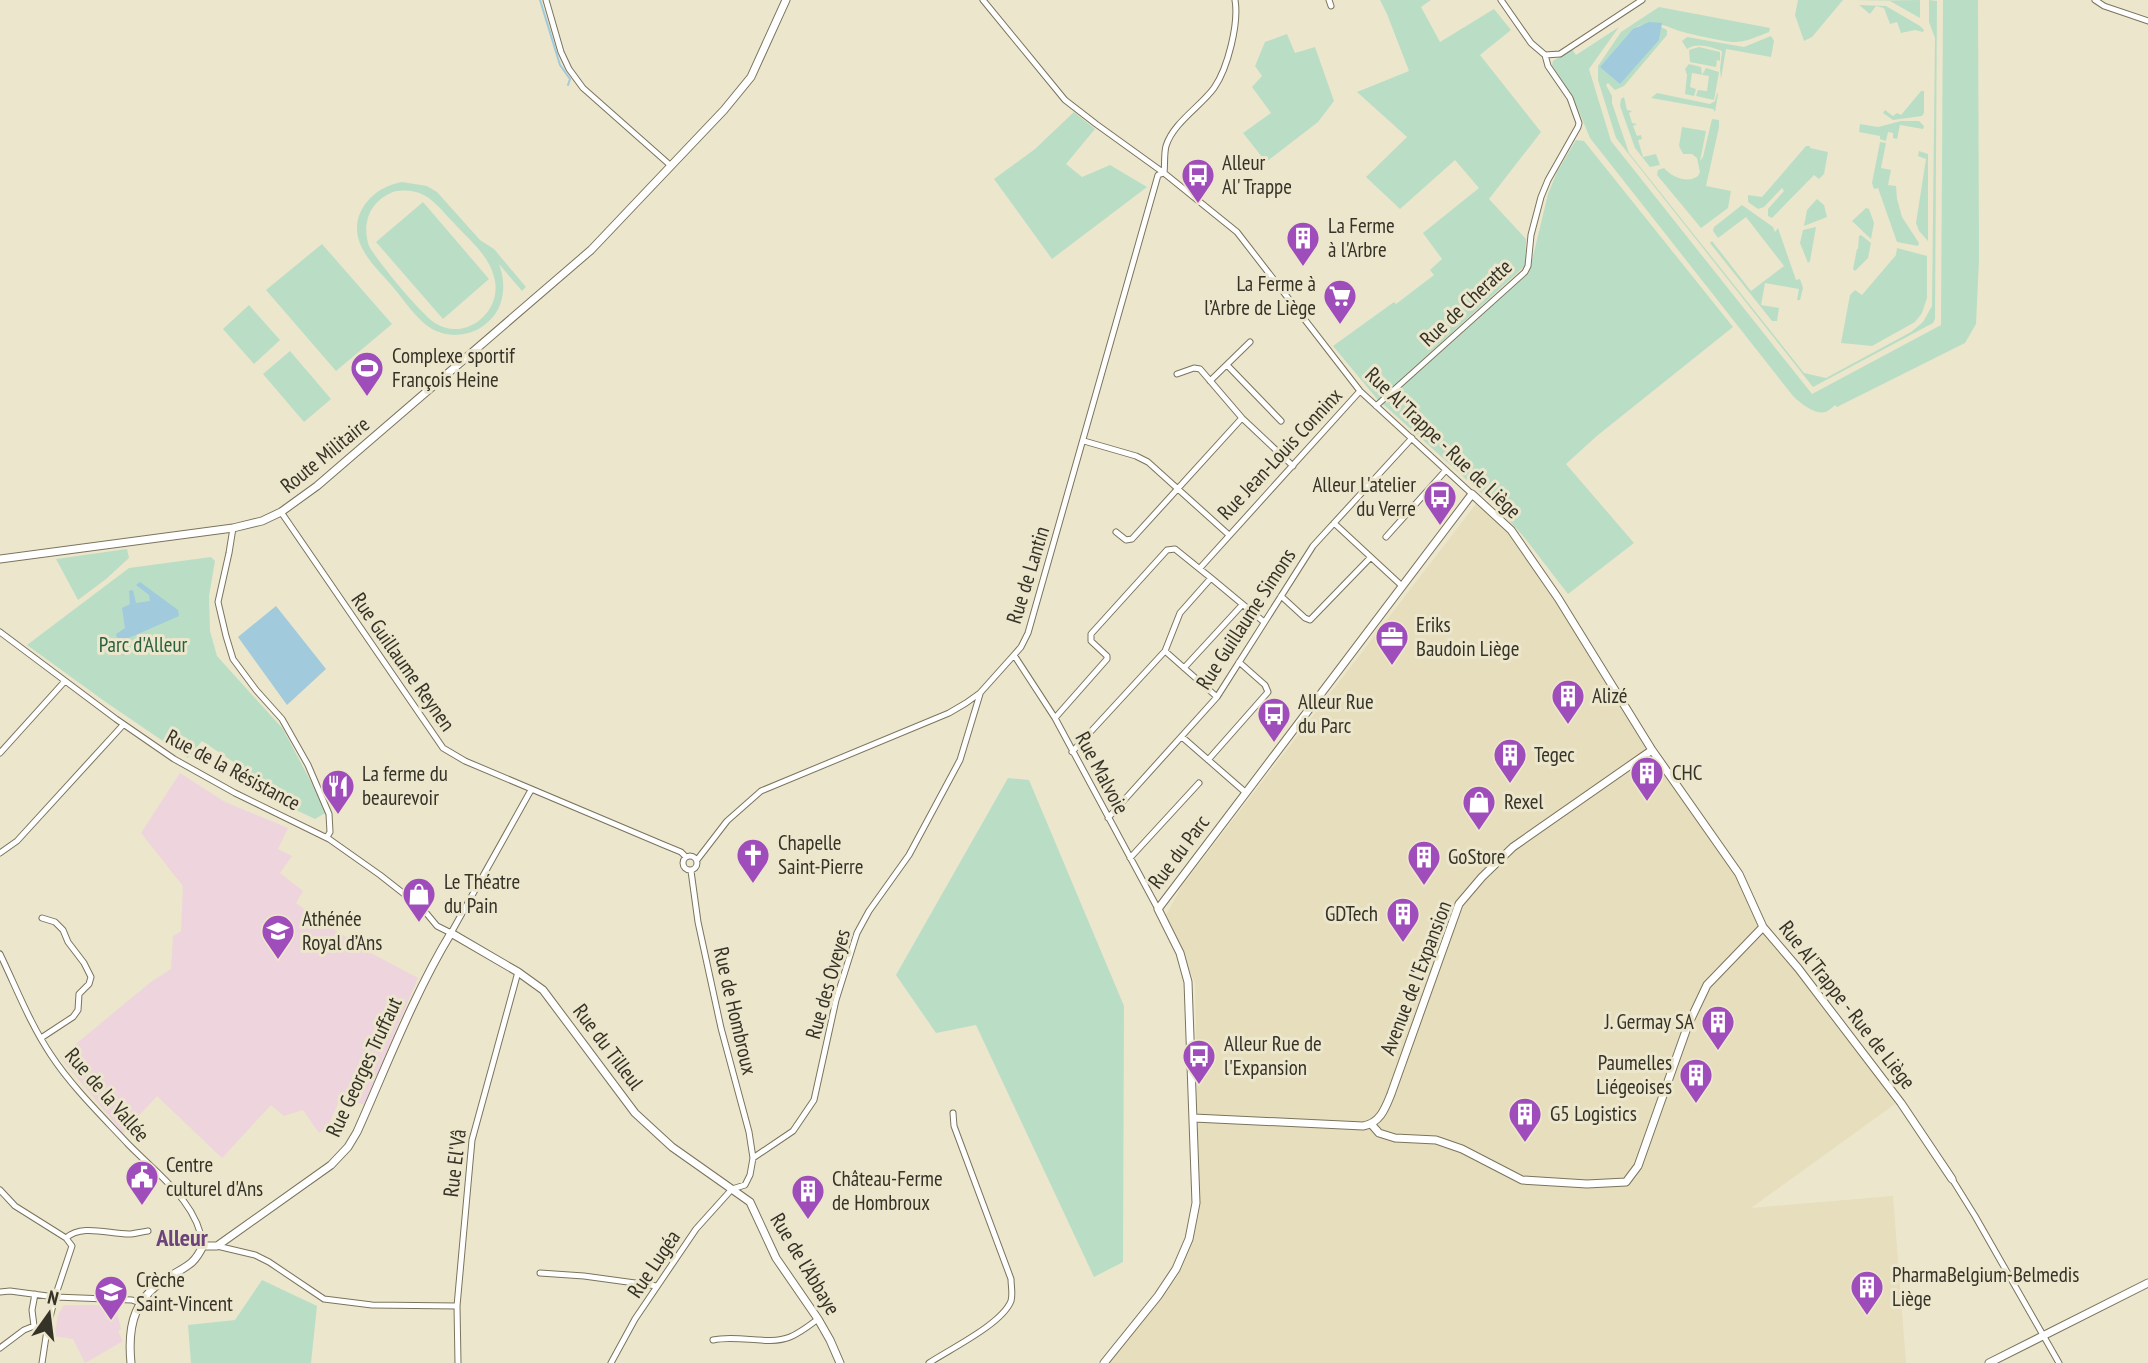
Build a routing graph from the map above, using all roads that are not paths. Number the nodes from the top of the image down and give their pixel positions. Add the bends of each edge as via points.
1 (546, 0) edge
2 (786, 0) edge
3 (983, 0) edge
4 (1235, 0) edge
5 (1501, 0) edge
6 (1642, 0) edge
7 (2095, 0) edge
8 (2148, 21) edge
9 (1545, 55) junction
10 (670, 165) junction
11 (1164, 173) junction
12 (1250, 342) dead end
13 (1227, 365) junction
14 (1177, 374) dead end
15 (1210, 381) junction
16 (1360, 391) junction
17 (1376, 406) junction
18 (1242, 418) junction
19 (1281, 421) dead end
20 (1412, 438) junction
21 (1084, 441) junction
22 (1293, 466) junction
23 (1446, 470) junction
24 (1178, 489) junction
25 (1472, 494) junction
26 (281, 512) junction
27 (1334, 523) junction
28 (233, 528) junction
29 (1116, 532) dead end
30 (1229, 536) junction
31 (1386, 537) dead end
32 (1370, 558) junction
33 (0, 559) edge
34 (1200, 568) junction
35 (1211, 578) junction
36 (1402, 586) junction
37 (1281, 596) junction
38 (1242, 605) junction
39 (1264, 622) junction
40 (0, 632) edge
41 (1165, 651) junction
42 (1014, 655) junction
43 (1239, 662) junction
44 (1184, 668) junction
45 (65, 681) junction
46 (980, 694) junction
47 (1217, 697) junction
48 (1055, 718) junction
49 (124, 725) junction
50 (1182, 737) junction
51 (1653, 750) junction
52 (0, 752) edge
53 (1072, 752) junction
54 (1208, 760) junction
55 (1199, 783) dead end
56 (531, 790) junction
57 (1245, 792) junction
58 (1108, 818) junction
59 (327, 837) junction
60 (0, 853) edge
61 (686, 857) junction
62 (1130, 858) junction
63 (697, 860) junction
64 (691, 871) junction
65 (1158, 909) junction
66 (42, 918) dead end
67 (1763, 927) junction
68 (451, 933) junction
69 (0, 954) edge
70 (518, 972) junction
71 (41, 1038) junction
72 (953, 1112) dead end
73 (1194, 1118) junction
74 (1372, 1125) junction
75 (753, 1158) junction
76 (1952, 1179) joint
77 (732, 1189) junction
78 (0, 1190) edge
79 (148, 1231) dead end
80 (66, 1238) junction
81 (217, 1245) junction
82 (203, 1246) junction
83 (540, 1273) dead end
84 (2148, 1283) edge
85 (657, 1286) junction
86 (0, 1292) edge
87 (35, 1294) junction
88 (55, 1297) junction
89 (140, 1303) junction
90 (457, 1306) junction
91 (818, 1319) junction
92 (34, 1326) junction
93 (47, 1330) junction
94 (2043, 1336) junction
95 (713, 1340) dead end
96 (0, 1348) edge
97 (42, 1363) edge
98 (131, 1363) edge
99 (458, 1363) edge
100 (611, 1363) edge
101 (840, 1363) edge
102 (929, 1363) edge
103 (1104, 1363) edge
104 (1989, 1363) edge
105 (2059, 1363) edge

1 - 10 street via 561,52 583,88
2 - 10 street, Route Militaire via 751,77
3 - 11 street, Rue Al'Trappe - Rue de Liège via 1065,100
4 - 11 street, Rue de Lantin via 1230,53 1215,87 1166,145
5 - 9 street
6 - 9 street via 1560,54
7 - 8 street
9 - 17 street, Rue de Cheratte via 1579,122 1541,197 1528,266
10 - 26 street, Route Militaire via 591,250 354,456
11 - 16 street, Rue Al'Trappe - Rue de Liège via 1237,232
11 - 21 street, Rue de Lantin via 1158,175
12 - 13 street
13 - 15 street
13 - 19 street
14 - 15 street via 1197,368
15 - 18 street
16 - 17 street, Rue Al'Trappe - Rue de Liège
16 - 22 street, Rue Jean-Louis Conninx
17 - 20 street, Rue Al'Trappe - Rue de Liège
18 - 22 street
18 - 24 street
20 - 23 street, Rue Al'Trappe - Rue de Liège
20 - 27 street, Rue Guillaume Simons
21 - 24 street, Rue Jean-Louis Conninx via 1142,459
21 - 42 street, Rue de Lantin via 1028,633
22 - 30 street, Rue Jean-Louis Conninx
23 - 25 street, Rue Al'Trappe - Rue de Liège
23 - 31 street
24 - 29 street via 1132,539
24 - 30 street, Rue Jean-Louis Conninx
25 - 36 street, Rue du Parc
25 - 51 street, Rue Al'Trappe - Rue de Liège via 1511,530
26 - 28 street, Route Militaire
26 - 56 street, Rue Guillaume Reynen via 443,748
27 - 32 street
27 - 37 street, Rue Guillaume Simons via 1309,550
28 - 33 street, Route Militaire
28 - 59 street via 218,603 226,636 233,659 282,719 305,760 329,814
30 - 34 street
32 - 36 street
32 - 37 street via 1310,620
34 - 35 street
34 - 48 street via 1169,548 1093,632 1089,638 1107,659
35 - 38 street
35 - 41 street via 1180,613
36 - 57 street, Rue du Parc
37 - 39 street, Rue Guillaume Simons
38 - 39 street
38 - 44 street
39 - 43 street, Rue Guillaume Simons
40 - 45 street, Rue de la Résistance
41 - 44 street
41 - 53 street
42 - 46 street, Rue de Lantin
42 - 48 street, Rue Malvoie
43 - 47 street, Rue Guillaume Simons
43 - 54 street via 1268,692
44 - 47 street
45 - 49 street, Rue de la Résistance
45 - 52 street
46 - 63 street, Rue de Lantin via 949,713 761,791 727,821
46 - 75 street, Rue des Oveyes via 960,760 909,855 857,933 836,1000 814,1100 793,1131
47 - 50 street, Rue Guillaume Simons
48 - 53 street, Rue Malvoie
49 - 59 street, Rue de la Résistance via 235,793
49 - 60 street via 17,841
50 - 54 street
50 - 58 street, Rue Guillaume Simons
51 - 67 street, Rue Al'Trappe - Rue de Liège via 1739,874
51 - 74 street, Avenue de l'Expansion via 1513,848 1460,904 1391,1094 1383,1114
53 - 58 street, Rue Malvoie
54 - 57 street
55 - 62 street
56 - 61 street, Rue Guillaume Reynen
56 - 68 street
57 - 65 street, Rue du Parc
58 - 62 street, Rue Malvoie
59 - 68 street, Rue de la Résistance
61 - 63 street
61 - 64 street via 684,866
62 - 65 street, Rue Malvoie
63 - 64 street
64 - 75 street, Rue de Hombroux via 721,1028
65 - 73 street, Rue du Parc via 1180,953 1188,982
66 - 71 street via 63,930 91,977 79,994 73,1017
67 - 74 street via 1707,985 1688,1025 1638,1166 1626,1182 1522,1180 1461,1149 1436,1140 1395,1138 1379,1133
67 - 76 street, Rue Al'Trappe - Rue de Liège via 1901,1103
68 - 70 street, Rue du Tilleul
68 - 81 street, Rue Georges Truffaut via 418,993 348,1147 331,1165
69 - 71 street, Rue de la Vallée
70 - 77 street, Rue du Tilleul via 543,990 635,1112 672,1147
70 - 90 street, Rue El'Vâ via 472,1140
71 - 82 street, Rue de la Vallée via 97,1110 181,1197 201,1231
72 - 102 street via 954,1126 1011,1279 1012,1298 990,1325
73 - 74 street
73 - 103 street, Rue du Parc via 1196,1203 1189,1239 1158,1296
75 - 77 street, Rue Lugéa via 746,1185
76 - 94 street
77 - 85 street, Rue Lugéa via 696,1229
77 - 91 street, Rue de l'Abbaye via 750,1202 776,1258
78 - 80 street via 15,1206
79 - 80 street via 79,1232
80 - 88 street via 72,1250
81 - 82 street
81 - 90 street via 270,1262 324,1299
82 - 89 street via 196,1260
83 - 85 street
84 - 94 street
85 - 100 street, Rue Lugéa
86 - 87 street
87 - 88 street
87 - 92 street
88 - 89 street
88 - 93 street
89 - 98 street via 131,1322
90 - 99 street, Rue El'Vâ
91 - 95 street via 779,1340
91 - 101 street, Rue de l'Abbaye
92 - 93 street
92 - 96 street
93 - 97 street
94 - 104 street
94 - 105 street

